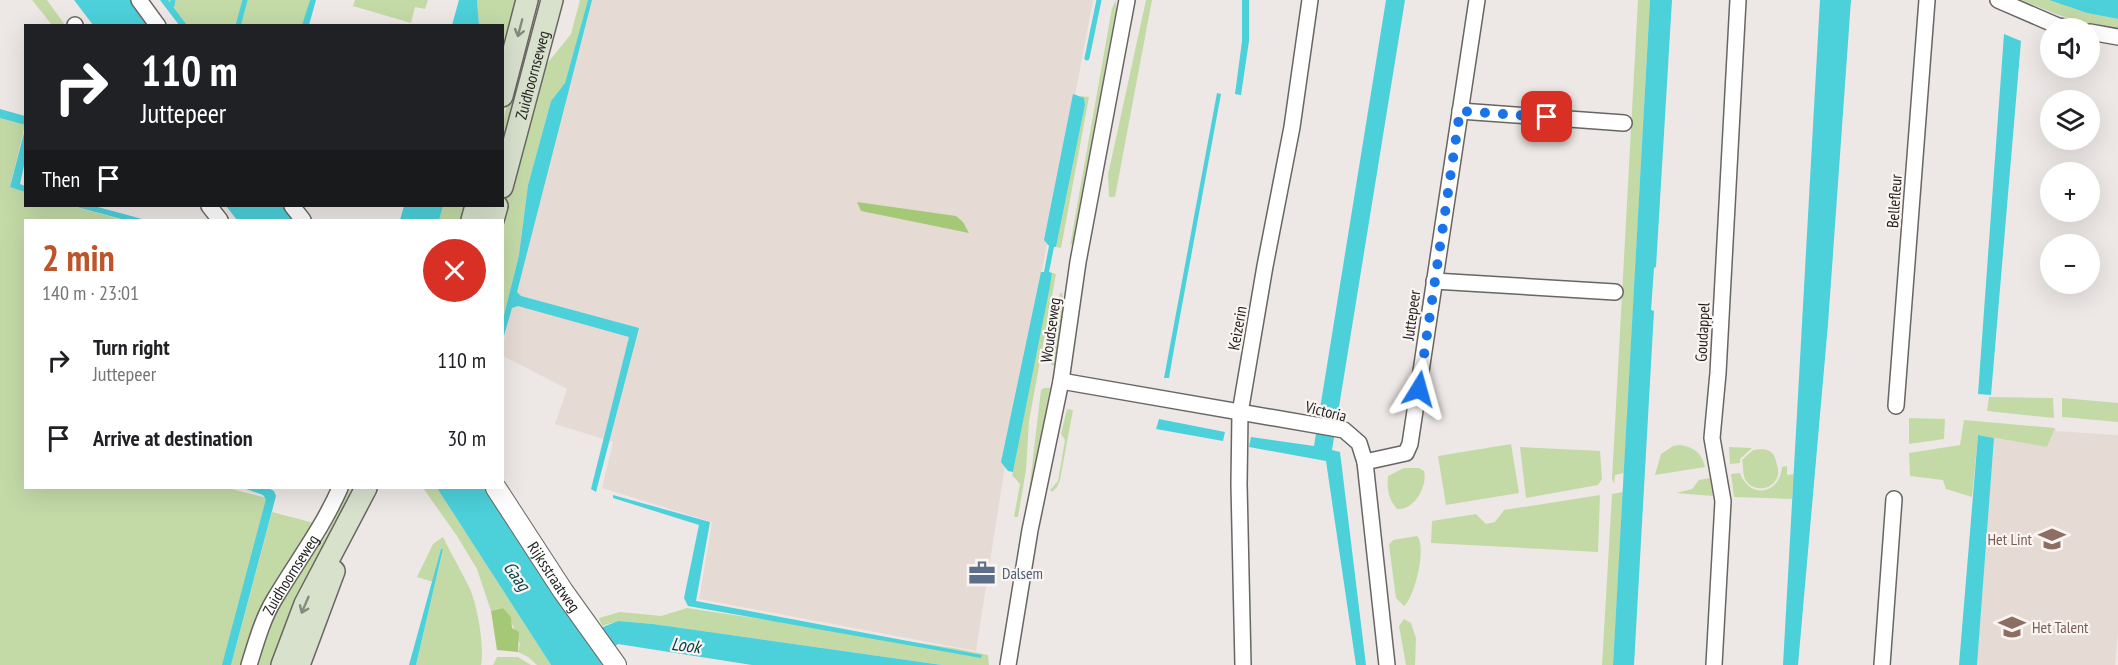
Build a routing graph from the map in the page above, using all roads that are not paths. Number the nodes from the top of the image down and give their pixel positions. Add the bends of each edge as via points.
1 (139, 0) edge
2 (527, 0) edge
3 (552, 0) edge
4 (1127, 0) edge
5 (1310, 0) edge
6 (1477, 0) edge
7 (1738, 0) edge
8 (1927, 0) edge
9 (1998, 0) edge
10 (2040, 18) edge
11 (157, 24) edge
12 (2100, 34) edge
13 (2118, 37) edge
14 (504, 88) edge
15 (1460, 111) junction
16 (1624, 123) dead end
17 (504, 180) edge
18 (210, 207) edge
19 (293, 207) edge
20 (219, 219) edge
21 (302, 219) edge
22 (1434, 281) junction
23 (1615, 292) dead end
24 (1061, 381) junction
25 (1896, 406) dead end
26 (1240, 413) junction
27 (1365, 462) junction
28 (340, 489) edge
29 (365, 489) edge
30 (497, 489) edge
31 (1894, 499) dead end
32 (342, 535) junction
33 (611, 659) edge
34 (249, 665) edge
35 (282, 665) edge
36 (298, 665) edge
37 (1008, 665) edge
38 (1243, 665) edge
39 (1387, 665) edge
40 (1714, 665) edge
41 (1882, 665) edge

1 - 11 street
2 -> 14 main road, Zuidhoornseweg
3 - 17 main road, Zuidhoornseweg
4 - 24 street, Woudseweg via 1078,262
5 - 26 street, Keizerin via 1292,127
6 - 15 street, Juttepeer
7 - 40 street, Goudappel via 1712,438 1723,501
8 - 25 street, Bellefleur
9 - 10 street
12 - 13 street
15 - 16 street
15 - 22 street, Juttepeer
18 - 20 street
19 - 21 street
22 - 23 street, Juttepeer
22 - 27 street, Juttepeer via 1410,444 1406,453
24 - 26 street, Victoria
24 - 37 street, Woudseweg via 1030,530
26 - 27 street, Victoria via 1344,430 1359,443
26 - 38 street, Keizerin
27 - 39 street, Victoria
28 - 34 street, Zuidhoornseweg via 327,517 273,601
29 - 32 main road, Zuidhoornseweg
30 - 33 street, Rijksstraatweg
31 - 41 street
32 -> 35 main road, Zuidhoornseweg via 305,604
32 - 36 main road, Zuidhoornseweg via 334,571

